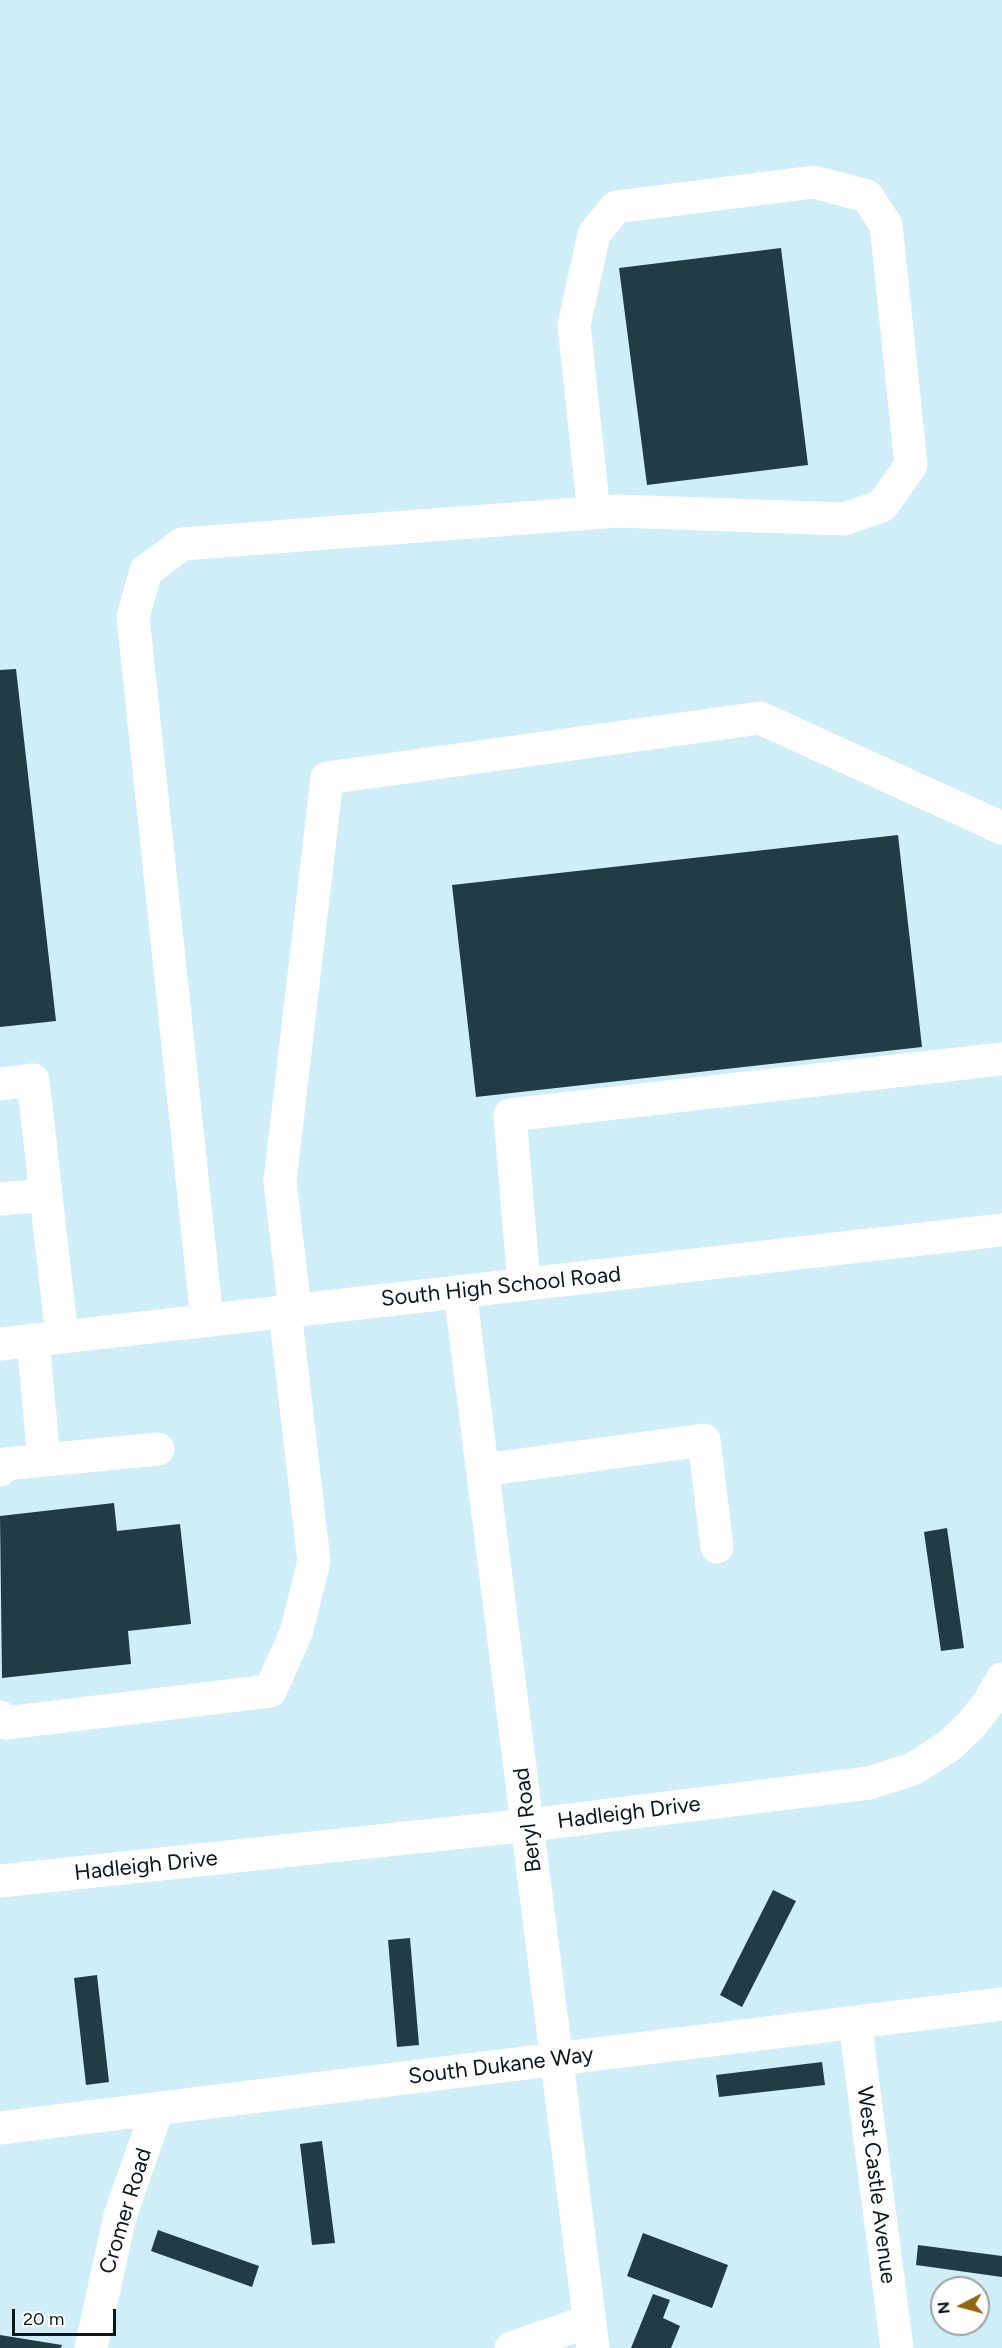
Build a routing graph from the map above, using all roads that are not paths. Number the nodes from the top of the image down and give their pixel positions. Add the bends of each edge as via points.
1 (594, 513) junction
2 (1002, 828) edge
3 (1002, 1059) edge
4 (0, 1084) edge
5 (46, 1195) junction
6 (0, 1199) edge
7 (1002, 1230) edge
8 (524, 1284) junction
9 (460, 1291) junction
10 (290, 1311) junction
11 (207, 1320) junction
12 (48, 1339) junction
13 (0, 1344) edge
14 (158, 1449) dead end
15 (44, 1460) junction
16 (0, 1470) edge
17 (483, 1470) junction
18 (717, 1547) dead end
19 (1002, 1679) edge
20 (0, 1717) edge
21 (529, 1825) junction
22 (0, 1881) edge
23 (1002, 2004) edge
24 (855, 2022) junction
25 (556, 2059) junction
26 (157, 2110) junction
27 (0, 2128) edge
28 (591, 2334) edge
29 (91, 2348) edge
30 (512, 2348) edge
31 (897, 2348) edge

1 - 1 street via 844,519 882,506 911,465 886,225 867,196 814,182 616,207 594,234 574,325
1 - 11 street via 182,544 146,571 133,617
2 - 10 street via 760,718 327,778 280,1181
3 - 8 street via 510,1115
4 - 5 street via 33,1080
5 - 6 street
5 - 12 street
7 - 8 street, South High School Road
8 - 9 street, South High School Road
9 - 10 street, South High School Road
9 - 17 street, Beryl Road
10 - 11 street, South High School Road
10 - 20 street via 314,1561 296,1633 270,1691 6,1723
11 - 12 street, South High School Road
12 - 13 street, South High School Road
12 - 15 street
14 - 15 street
15 - 16 street via 6,1464
17 - 18 street via 704,1440
17 - 21 street, Beryl Road
19 - 21 street, Hadleigh Drive via 962,1736 925,1763 885,1780
21 - 22 street, Hadleigh Drive
21 - 25 street, Beryl Road
23 - 24 street, South Dukane Way
24 - 25 street, South Dukane Way
24 - 31 street, West Castle Avenue
25 - 26 street, South Dukane Way
25 - 28 street, Beryl Road
26 - 27 street, South Dukane Way
26 - 29 street, Cromer Road via 120,2216
28 - 30 street

